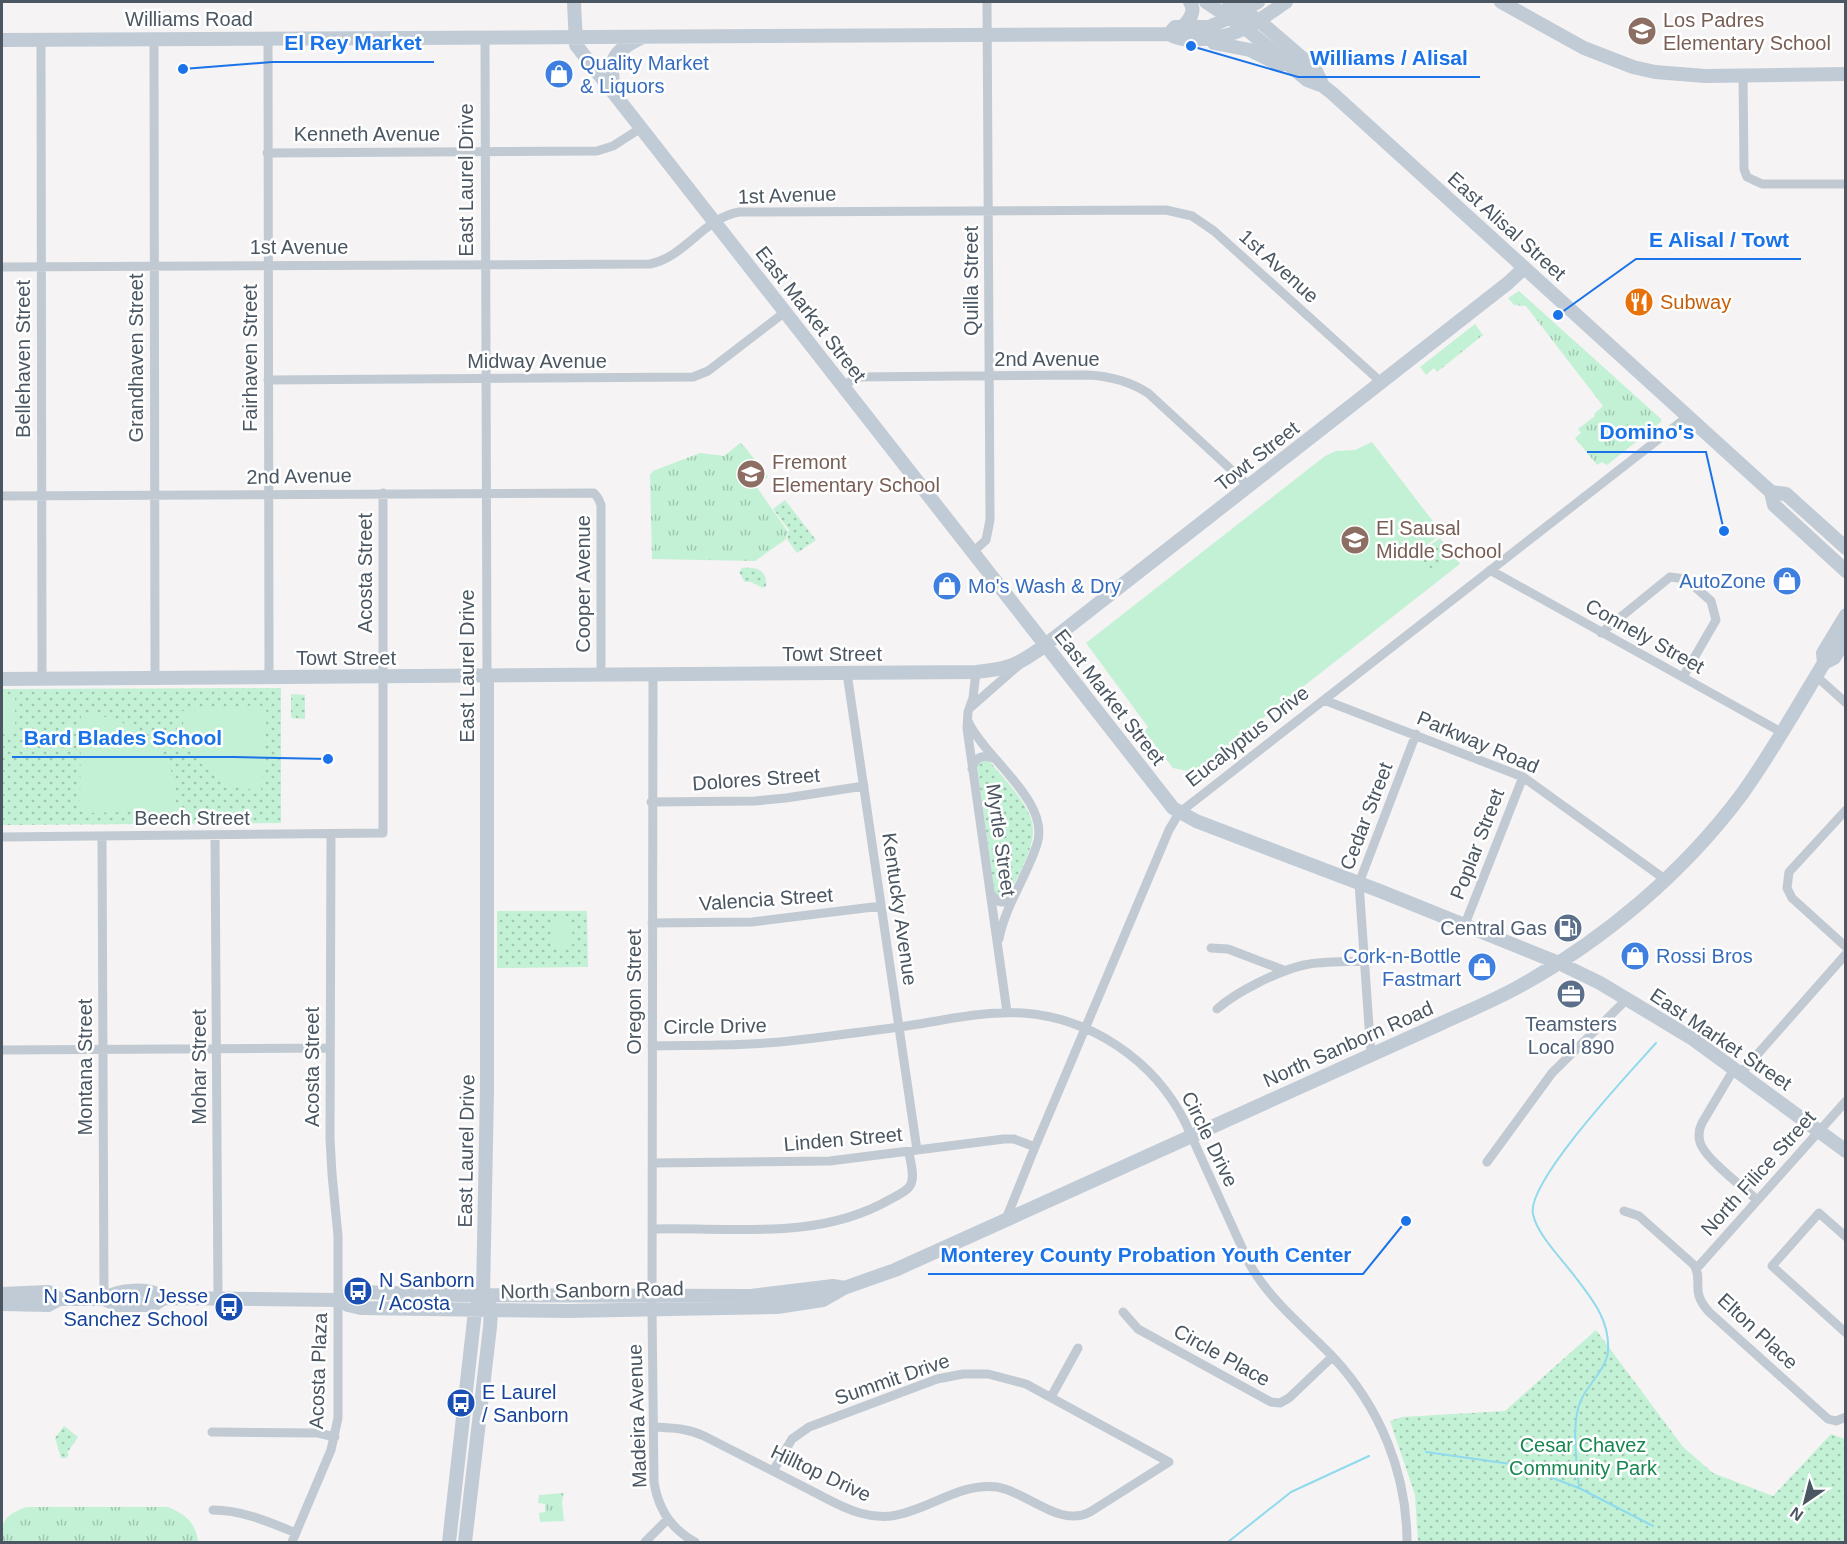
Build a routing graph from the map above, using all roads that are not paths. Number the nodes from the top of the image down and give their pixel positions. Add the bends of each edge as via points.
1 (574, 2) edge
2 (987, 2) edge
3 (1190, 2) edge
4 (1206, 2) edge
5 (1229, 2) edge
6 (1258, 2) edge
7 (1286, 2) edge
8 (1501, 2) edge
9 (1244, 10) junction
10 (1232, 18) junction
11 (1258, 20) junction
12 (1182, 27) junction
13 (1245, 28) junction
14 (1169, 34) junction
15 (988, 35) junction
16 (575, 36) junction
17 (645, 36) junction
18 (485, 37) junction
19 (268, 38) junction
20 (41, 39) junction
21 (154, 39) junction
22 (1200, 39) junction
23 (2, 40) edge
24 (1845, 74) edge
25 (1743, 75) junction
26 (1307, 80) junction
27 (1323, 86) junction
28 (614, 93) junction
29 (641, 128) junction
30 (486, 151) junction
31 (267, 153) junction
32 (1845, 184) edge
33 (988, 211) junction
34 (715, 222) junction
35 (485, 264) junction
36 (268, 265) junction
37 (154, 266) junction
38 (2, 267) edge
39 (40, 267) junction
40 (1524, 268) junction
41 (785, 312) junction
42 (989, 377) junction
43 (486, 379) junction
44 (268, 380) junction
45 (1381, 382) junction
46 (843, 387) junction
47 (1687, 417) junction
48 (1250, 486) junction
49 (1771, 492) junction
50 (382, 493) junction
51 (486, 493) junction
52 (268, 494) junction
53 (41, 495) junction
54 (155, 495) junction
55 (596, 495) joint
56 (2, 496) edge
57 (1845, 548) edge
58 (972, 553) junction
59 (1490, 570) junction
60 (1845, 571) edge
61 (1845, 615) edge
62 (1601, 633) junction
63 (1845, 639) edge
64 (1044, 646) junction
65 (1030, 656) junction
66 (1824, 663) junction
67 (976, 672) junction
68 (848, 673) junction
69 (601, 674) junction
70 (487, 675) junction
71 (652, 675) junction
72 (1816, 676) junction
73 (383, 677) junction
74 (1683, 677) junction
75 (155, 678) junction
76 (269, 678) junction
77 (2, 679) edge
78 (42, 680) junction
79 (1324, 700) junction
80 (1845, 703) edge
81 (970, 706) junction
82 (968, 719) junction
83 (1783, 733) junction
84 (1416, 734) junction
85 (997, 760) junction
86 (972, 769) junction
87 (1523, 777) junction
88 (864, 786) junction
89 (651, 802) junction
90 (1845, 810) edge
91 (1179, 813) junction
92 (382, 833) joint
93 (331, 834) junction
94 (102, 836) junction
95 (215, 836) junction
96 (2, 837) edge
97 (1666, 880) junction
98 (1359, 883) junction
99 (990, 889) junction
100 (1015, 895) junction
101 (881, 906) junction
102 (652, 923) junction
103 (1466, 924) junction
104 (998, 944) junction
105 (1845, 947) edge
106 (1211, 948) dead end
107 (1845, 954) edge
108 (1364, 961) junction
109 (1559, 963) junction
110 (1286, 971) junction
111 (1627, 999) junction
112 (1217, 1009) dead end
113 (1007, 1012) junction
114 (899, 1027) junction
115 (1084, 1029) junction
116 (652, 1046) junction
117 (330, 1048) junction
118 (104, 1049) junction
119 (217, 1049) junction
120 (2, 1050) edge
121 (1371, 1055) junction
122 (1737, 1072) junction
123 (1845, 1101) edge
124 (1819, 1131) junction
125 (1191, 1136) junction
126 (1035, 1147) junction
127 (913, 1151) junction
128 (1845, 1151) edge
129 (1487, 1162) dead end
130 (652, 1163) junction
131 (1757, 1200) junction
132 (1624, 1211) dead end
133 (1006, 1219) junction
134 (653, 1229) junction
135 (1845, 1237) edge
136 (1697, 1268) junction
137 (844, 1288) junction
138 (2, 1294) edge
139 (483, 1294) junction
140 (652, 1295) junction
141 (218, 1298) junction
142 (59, 1299) junction
143 (104, 1299) junction
144 (338, 1300) junction
145 (2, 1304) edge
146 (652, 1310) junction
147 (476, 1311) junction
148 (491, 1311) junction
149 (1123, 1312) dead end
150 (1845, 1333) edge
151 (1078, 1348) dead end
152 (1332, 1357) junction
153 (1051, 1397) junction
154 (1845, 1417) edge
155 (654, 1427) junction
156 (212, 1432) dead end
157 (335, 1437) junction
158 (1170, 1461) joint
159 (773, 1471) junction
160 (213, 1510) dead end
161 (668, 1519) junction
162 (294, 1538) edge
163 (449, 1542) edge
164 (465, 1542) edge
165 (645, 1542) edge
166 (695, 1542) edge
167 (1407, 1542) edge

1 - 16 main road, East Market Street
2 - 15 street, Quilla Street
3 - 12 main road via 1192,13
4 - 10 main road, East Alisal Street
5 - 9 main road, East Alisal Street
6 - 9 main road, Williams Road
7 - 11 main road, Williams Road
8 - 25 main road via 1584,48 1633,67 1678,75
9 - 10 main road, Williams Road
9 - 11 main road, East Alisal Street
10 - 12 main road, Williams Road via 1209,27
10 - 13 main road, East Alisal Street
11 - 13 main road, Williams Road
11 - 27 main road, East Alisal Street via 1315,69
12 - 14 main road, Williams Road via 1175,27
13 - 22 main road, Williams Road via 1227,36
13 - 26 main road, East Alisal Street
14 - 15 main road, Williams Road
14 - 22 main road, Williams Road via 1177,39
15 - 17 main road, Williams Road
15 - 33 street, Quilla Street
16 - 17 main road, Williams Road
16 - 18 main road, Williams Road
16 - 28 main road, East Market Street via 576,45
17 - 28 main road via 614,56
18 - 19 main road, Williams Road
18 - 30 street, East Laurel Drive
19 - 21 main road, Williams Road
19 - 31 street, Fairhaven Street
20 - 21 main road, Williams Road
20 - 23 main road, Williams Road
20 - 39 street, Bellehaven Street
21 - 37 street, Grandhaven Street
22 - 26 main road via 1256,52
24 - 25 main road
25 - 32 street via 1747,177 1762,184
26 - 27 main road, East Alisal Street
27 - 40 main road, East Alisal Street
28 - 29 main road, East Market Street
29 - 30 street, Kenneth Avenue via 597,151
29 - 34 main road, East Market Street
30 - 31 street, Kenneth Avenue
30 - 35 street, East Laurel Drive
31 - 36 street, Fairhaven Street
33 - 34 street, 1st Avenue via 745,212 729,214
33 - 42 street, Quilla Street
33 - 45 street, 1st Avenue via 1166,210 1192,216 1214,231
34 - 35 street, 1st Avenue via 669,257 650,264
34 - 41 main road, East Market Street
35 - 36 street, 1st Avenue
35 - 43 street, East Laurel Drive
36 - 37 street, 1st Avenue
36 - 44 street, Fairhaven Street
37 - 39 street, 1st Avenue
37 - 54 street, Grandhaven Street
38 - 39 street, 1st Avenue
39 - 53 street, Bellehaven Street
40 - 45 main road, Towt Street
40 - 47 main road, East Alisal Street
41 - 43 street, Midway Avenue via 708,371 693,377
41 - 46 main road, East Market Street
42 - 46 street, 2nd Avenue via 856,377
42 - 48 street, 2nd Avenue via 1096,375 1130,383 1148,393
42 - 58 street, Quilla Street via 990,526 986,540
43 - 44 street, Midway Avenue
43 - 51 street, East Laurel Drive
44 - 52 street, Fairhaven Street
45 - 48 main road, Towt Street
46 - 58 main road, East Market Street
47 - 49 main road, East Alisal Street
47 - 59 street, Eucalyptus Drive
48 - 64 main road, Towt Street
49 - 57 main road, East Alisal Street via 1786,494
49 - 60 main road, East Alisal Street via 1774,505
50 - 51 street, 2nd Avenue
50 - 52 street, 2nd Avenue
50 - 73 street, Acosta Street
51 - 55 street, 2nd Avenue
51 - 70 street, East Laurel Drive
52 - 54 street, 2nd Avenue
52 - 76 street, Fairhaven Street
53 - 54 street, 2nd Avenue
53 - 56 street, 2nd Avenue
53 - 78 street, Bellehaven Street
54 - 75 street, Grandhaven Street
55 - 69 street, Cooper Avenue via 601,505
58 - 64 main road, East Market Street
59 - 62 street, Connely Street
59 - 79 street, Eucalyptus Drive
61 - 66 main road, North Sanborn Road via 1823,653
62 - 74 street, Connely Street
62 - 74 street via 1670,577 1686,579 1712,601 1716,620
63 - 66 main road, North Sanborn Road via 1834,658
64 - 65 main road, Towt Street
64 - 91 main road, East Market Street via 1158,792
65 - 67 main road, Towt Street via 1004,669
65 - 81 street
66 - 72 main road, North Sanborn Road
67 - 68 main road, Towt Street
67 - 81 street, Myrtle Street
68 - 71 main road, Towt Street
68 - 88 street, Kentucky Avenue
69 - 70 main road, Towt Street
69 - 71 main road, Towt Street
70 - 73 main road, Towt Street
70 - 139 main road, East Laurel Drive
71 - 89 street, Oregon Street
72 - 80 street
72 - 83 main road, North Sanborn Road
73 - 76 main road, Towt Street
73 - 92 street, Acosta Street
74 - 83 street, Connely Street
75 - 76 main road, Towt Street
75 - 78 main road, Towt Street
77 - 78 main road, Towt Street
79 - 84 street, Parkway Road
79 - 91 street, Eucalyptus Drive
81 - 82 street, Myrtle Street
82 - 85 street
82 - 86 street, Myrtle Street
83 - 97 main road, North Sanborn Road via 1740,796
84 - 87 street, Parkway Road
84 - 98 street, Cedar Street
85 - 86 street via 982,756
85 - 100 street via 1033,807 1039,823 1038,841
86 - 99 street, Myrtle Street
87 - 97 street, Parkway Road
87 - 103 street, Poplar Street
88 - 89 street, Dolores Street via 755,801
88 - 101 street, Kentucky Avenue
89 - 102 street, Oregon Street
90 - 105 street via 1790,872 1787,883 1792,898
91 - 98 main road, East Market Street
91 - 115 street, Eucalyptus Drive
92 - 93 street, Beech Street
93 - 95 street, Beech Street
93 - 117 street, Acosta Street
94 - 95 street, Beech Street
94 - 96 street, Beech Street
94 - 118 street, Montana Street
95 - 119 street, Mohar Street
97 - 109 main road, North Sanborn Road
98 - 103 main road, East Market Street
98 - 108 street, Cedar Street
99 - 100 street via 1001,903
99 - 104 street, Myrtle Street
100 - 104 street
101 - 102 street, Valencia Street via 752,922
101 - 114 street, Kentucky Avenue
102 - 116 street, Oregon Street
103 - 109 main road, East Market Street
104 - 113 street, Myrtle Street
106 - 110 street via 1228,949
107 - 122 street
108 - 110 street via 1305,965
108 - 121 street, Cedar Street
109 - 111 main road, East Market Street
109 - 121 main road, North Sanborn Road via 1503,995
110 - 112 street via 1229,998
111 - 122 main road, East Market Street via 1693,1039
111 - 129 street via 1552,1073
113 - 114 street, Circle Drive
113 - 115 street, Circle Drive via 1046,1016
114 - 116 street, Circle Drive via 766,1044
114 - 127 street, Kentucky Avenue
115 - 125 street, Circle Drive via 1113,1042 1143,1065 1174,1103
115 - 126 street, Eucalyptus Drive
116 - 130 street, Oregon Street
117 - 119 street
117 - 144 street, Acosta Street
118 - 119 street
118 - 120 street
118 - 143 street, Montana Street
119 - 141 street, Mohar Street
121 - 125 main road, North Sanborn Road
122 - 124 main road, East Market Street
122 - 131 street via 1702,1123 1699,1139 1706,1153
123 - 124 street, North Filice Street
124 - 128 main road, East Market Street
124 - 131 street, North Filice Street
125 - 133 main road, North Sanborn Road
125 - 152 street, Circle Drive via 1255,1274
126 - 127 street, Linden Street via 1004,1139
126 - 133 street, Eucalyptus Drive
127 - 130 street, Linden Street via 805,1162
127 - 134 street, Kentucky Avenue via 909,1188 838,1221 789,1228
130 - 134 street, Oregon Street
131 - 136 street, North Filice Street
132 - 136 street via 1640,1216
133 - 137 main road, North Sanborn Road via 895,1270
134 - 140 street, Oregon Street
135 - 150 street via 1819,1213 1772,1266
136 - 154 street, Elton Place via 1697,1293 1709,1312 1823,1415 1836,1421
137 - 140 main road, North Sanborn Road via 751,1296
137 - 146 main road, North Sanborn Road via 823,1300 797,1305
138 - 142 main road, North Sanborn Road via 48,1292
139 - 140 main road, North Sanborn Road
139 - 144 main road, North Sanborn Road via 358,1292
139 - 147 main road, East Laurel Drive
139 - 148 main road, East Laurel Drive
140 - 146 street, Oregon Street
141 - 143 main road, North Sanborn Road via 164,1298 152,1291 118,1292
141 - 144 main road, North Sanborn Road
142 - 143 main road, North Sanborn Road
142 - 145 main road, North Sanborn Road via 48,1305
144 - 147 main road, North Sanborn Road via 361,1308
144 - 157 street, Acosta Plaza
146 - 148 main road, North Sanborn Road
146 - 155 street, Madeira Avenue
147 - 148 main road, North Sanborn Road
147 - 163 main road, East Laurel Drive
148 - 164 main road
149 - 152 street, Circle Place via 1138,1329 1271,1402 1289,1398
151 - 153 street
152 - 167 street, Circle Drive via 1365,1398 1387,1440 1404,1498
153 - 158 street, Summit Drive
153 - 159 street, Summit Drive via 1018,1381 988,1374 937,1379 803,1430 789,1443
155 - 159 street, Hilltop Drive via 694,1432
155 - 161 street, Madeira Avenue via 656,1491
156 - 157 street via 318,1433
157 - 162 street, Acosta Plaza
158 - 159 street, Hilltop Drive via 1076,1517 1059,1514 1014,1491 992,1487 969,1489 898,1514 868,1515 852,1511
160 - 162 street via 246,1514
161 - 165 street
161 - 166 street

